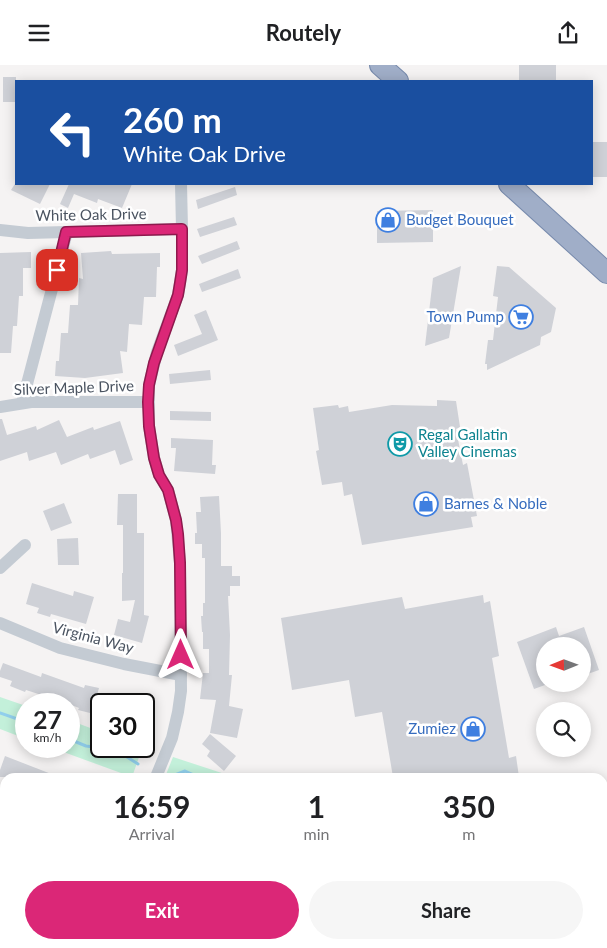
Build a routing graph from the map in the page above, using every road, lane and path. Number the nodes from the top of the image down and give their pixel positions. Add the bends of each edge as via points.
1 (181, 185) edge
2 (511, 185) edge
3 (182, 229) junction
4 (0, 230) edge
5 (66, 232) junction
6 (607, 273) edge
7 (148, 402) junction
8 (22, 403) junction
9 (0, 407) edge
10 (26, 545) dead end
11 (0, 569) edge
12 (0, 623) edge
13 (181, 675) junction
14 (158, 773) edge

1 - 3 street
2 - 6 highway
3 - 5 street, White Oak Drive
3 - 7 street via 178,295 153,366
4 - 5 street, White Oak Drive
5 - 8 street
7 - 8 street, Silver Maple Drive
7 - 13 street via 154,458 168,490 178,534
8 - 9 street, Silver Maple Drive
10 - 11 street
12 - 13 street, Virginia Way via 60,648
13 - 14 street via 172,738

